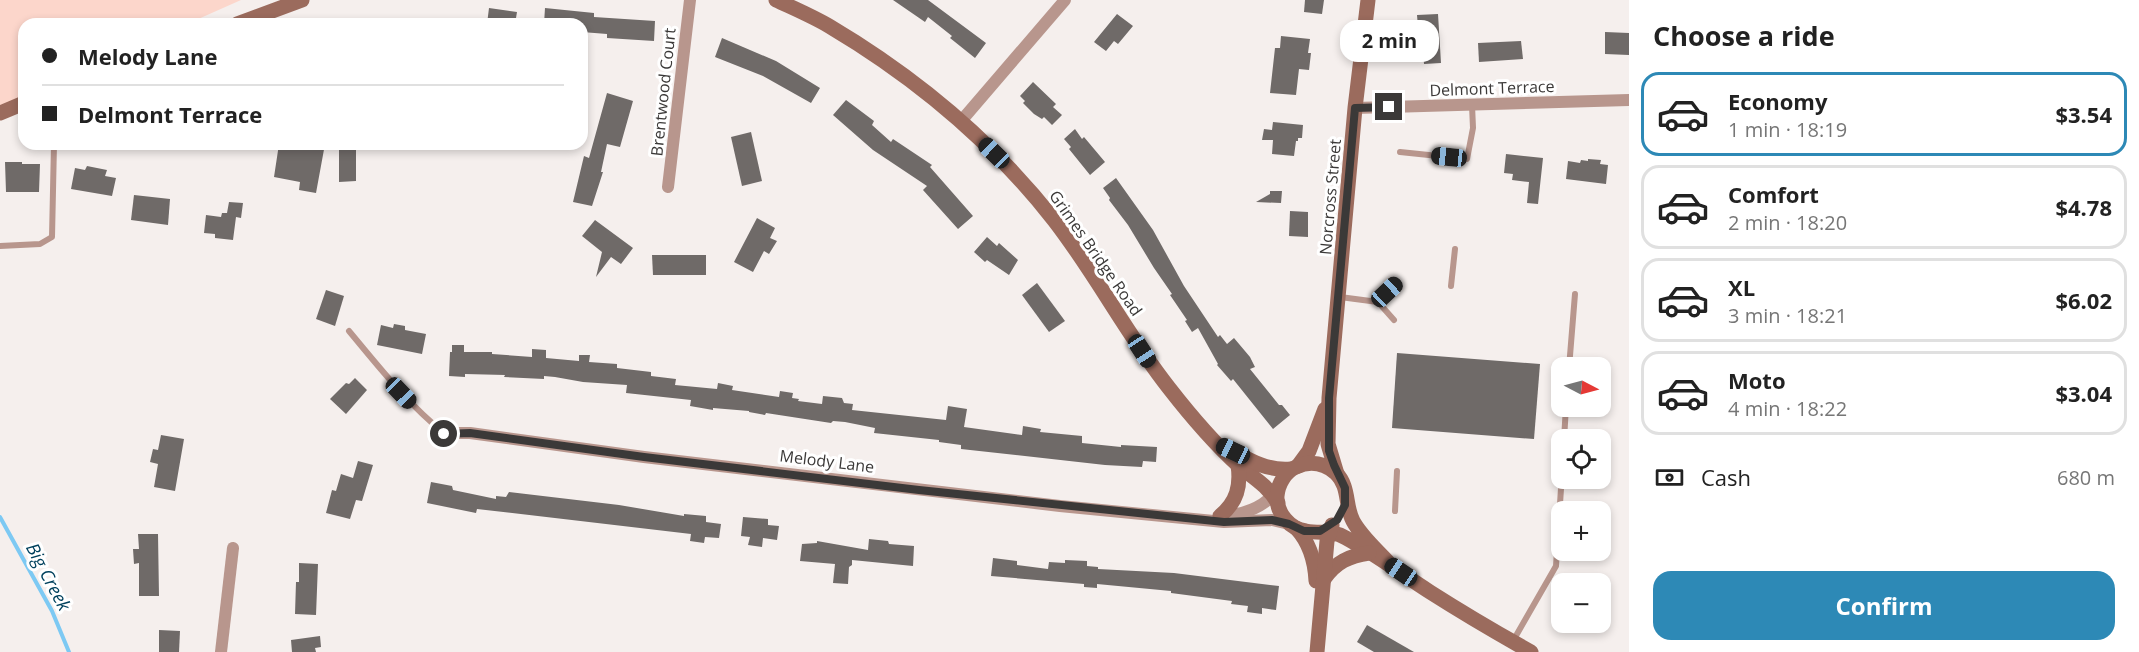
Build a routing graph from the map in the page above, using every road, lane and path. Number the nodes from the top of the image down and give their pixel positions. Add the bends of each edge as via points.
1 (302, 0) edge
2 (690, 0) edge
3 (776, 0) edge
4 (1065, 0) edge
5 (1368, 0) edge
6 (253, 18) edge
7 (1629, 100) edge
8 (1472, 105) junction
9 (18, 106) edge
10 (1355, 108) junction
11 (0, 113) edge
12 (962, 120) junction
13 (54, 150) edge
14 (1400, 152) dead end
15 (668, 187) dead end
16 (0, 246) edge
17 (1455, 249) dead end
18 (1397, 284) dead end
19 (1450, 286) dead end
20 (1575, 294) dead end
21 (1340, 297) junction
22 (1378, 302) junction
23 (1394, 320) dead end
24 (349, 331) dead end
25 (1570, 357) edge
26 (1329, 398) junction
27 (444, 434) joint
28 (1220, 445) junction
29 (1238, 465) junction
30 (1294, 467) junction
31 (1397, 471) dead end
32 (1337, 474) junction
33 (1561, 489) edge
34 (1276, 495) junction
35 (1346, 496) junction
36 (1395, 511) dead end
37 (1214, 518) junction
38 (1293, 526) junction
39 (1327, 529) junction
40 (234, 548) dead end
41 (1369, 553) junction
42 (1388, 562) junction
43 (1324, 579) junction
44 (1320, 607) junction
45 (1513, 641) junction
46 (221, 652) edge
47 (1317, 652) edge
48 (1531, 652) edge

1 - 6 street
2 - 15 street, Brentwood Court
3 - 12 street, Grimes Bridge Road via 827,24 897,69
4 - 12 street
5 - 10 street, Norcross Street
7 - 8 street, Delmont Terrace
8 - 10 street, Delmont Terrace
8 - 14 lane via 1473,128 1467,159
9 - 11 street
10 - 21 street, Norcross Street
12 - 28 street, Grimes Bridge Road via 1054,220 1154,369
13 - 16 lane via 52,237 40,244
17 - 19 lane
18 - 22 lane
20 - 25 lane
21 - 22 lane
21 - 26 street, Norcross Street
22 - 23 lane
24 - 27 lane via 389,381
26 - 30 street, Norcross Street via 1309,451
26 - 32 street, Norcross Street via 1329,444
27 - 37 street, Melody Lane via 470,433 942,493
28 - 29 street, Grimes Bridge Road
28 - 30 street, Grimes Bridge Road via 1259,465 1275,469
29 - 34 street, Grimes Bridge Road
29 - 37 street via 1238,493 1232,505
30 - 32 street, Grimes Bridge Road via 1323,464
30 - 34 street via 1281,481
31 - 36 lane
32 - 35 street
33 - 45 lane via 1556,566
34 - 37 street, Melody Lane via 1250,511
34 - 38 street, Grimes Bridge Road via 1280,511
35 - 39 street via 1342,513
35 - 42 street via 1353,520
37 - 38 street, Melody Lane via 1232,523 1264,520
38 - 39 street via 1304,531
38 - 44 street, Grimes Bridge Road via 1306,542 1314,562
39 - 41 street
39 - 43 street
40 - 46 street
41 - 42 street
41 - 43 street via 1343,560
42 - 45 street
43 - 44 street
44 - 47 street
45 - 48 street

